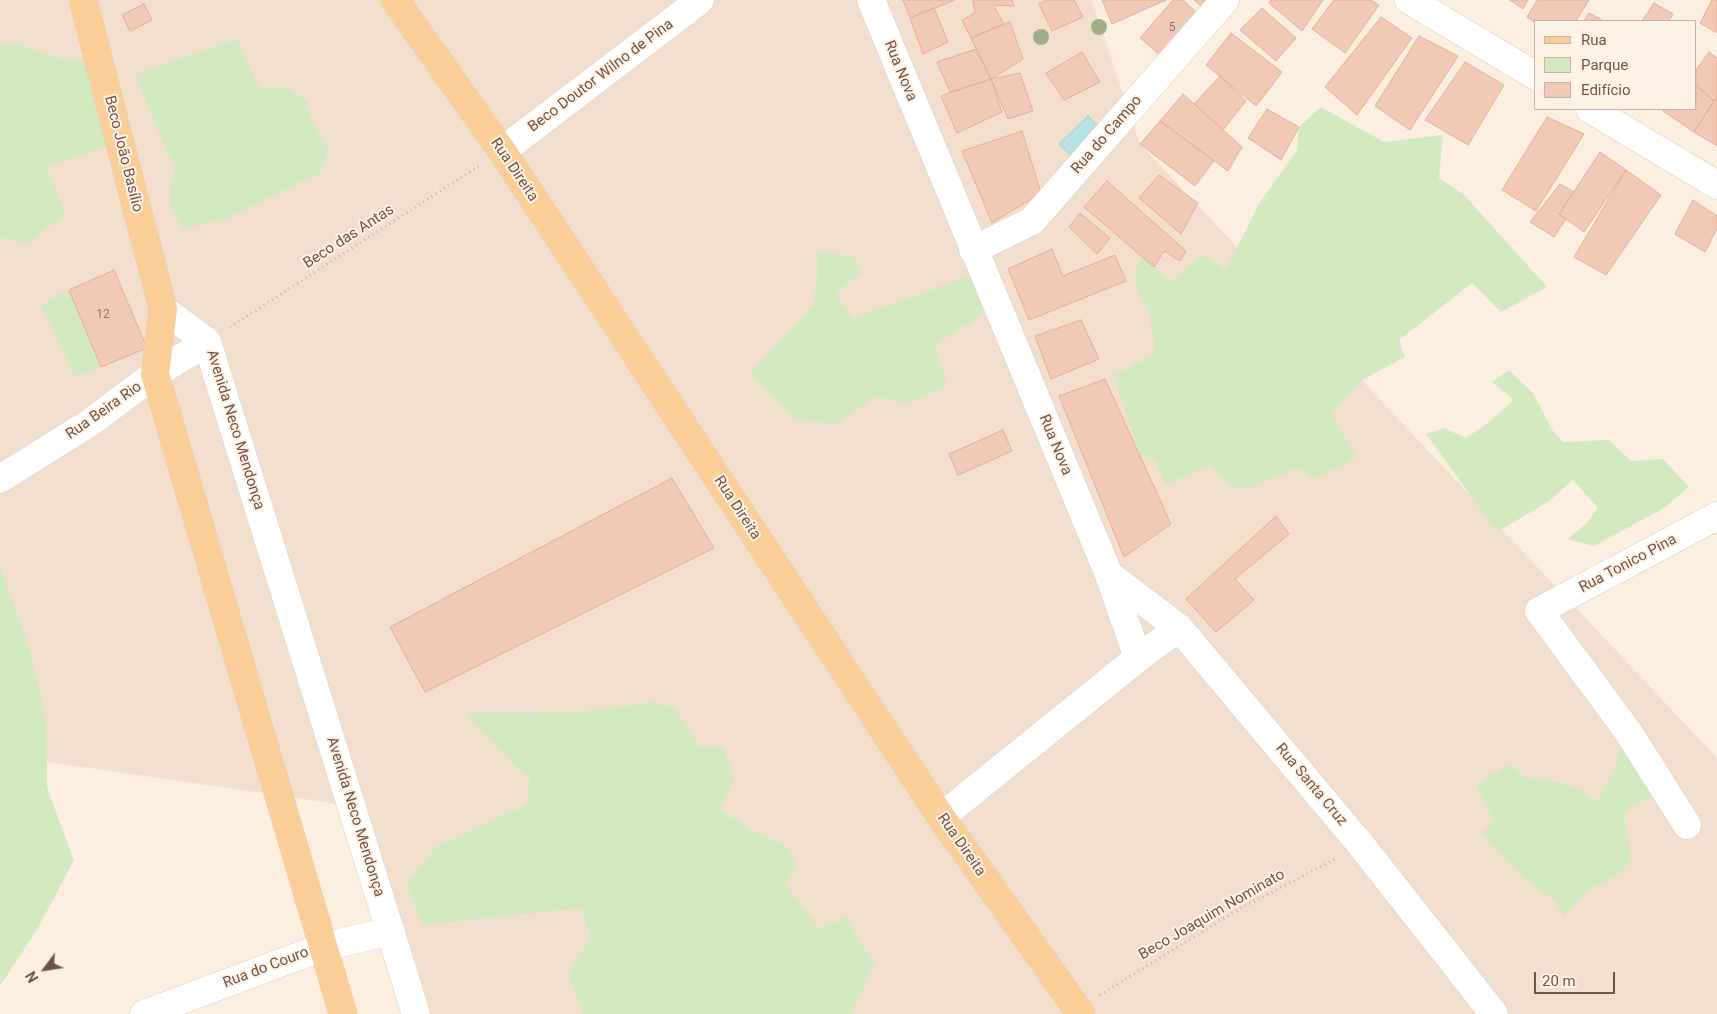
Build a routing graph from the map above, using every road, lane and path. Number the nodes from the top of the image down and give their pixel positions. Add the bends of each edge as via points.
1 (83, 0) edge
2 (396, 0) edge
3 (700, 0) edge
4 (871, 0) edge
5 (1224, 0) edge
6 (1409, 0) edge
7 (1534, 75) edge
8 (1592, 110) edge
9 (502, 151) junction
10 (1717, 185) edge
11 (973, 250) junction
12 (163, 309) junction
13 (207, 342) junction
14 (155, 374) junction
15 (0, 479) edge
16 (1717, 516) edge
17 (1109, 575) junction
18 (1179, 628) junction
19 (1138, 658) junction
20 (941, 817) junction
21 (1687, 825) dead end
22 (1361, 845) junction
23 (391, 931) junction
24 (323, 947) junction
25 (1079, 1012) edge
26 (144, 1014) edge
27 (343, 1014) edge
28 (416, 1014) edge
29 (1494, 1014) edge

1 - 12 main road, Beco João Basílio
2 - 9 main road, Rua Direita
3 - 9 street, Beco Doutor Wilno de Pina
4 - 11 street, Rua Nova
5 - 11 street, Rua do Campo via 1032,221
6 - 7 street
8 - 10 street
9 - 13 path, Beco das Antas
9 - 20 main road, Rua Direita
11 - 17 street, Rua Nova
12 - 13 street, Avenida Neco Mendonça
12 - 14 main road
13 - 14 street, Rua Beira Rio
13 - 23 street, Avenida Neco Mendonça
14 - 15 street, Rua Beira Rio via 90,422
14 - 24 main road
16 - 21 street, Rua Tonico Pina via 1539,611 1629,733
17 - 18 street, Rua Santa Cruz
17 - 19 street, Rua Nova
18 - 19 street
18 - 22 street, Rua Santa Cruz
19 - 20 street
20 - 25 main road, Rua Direita
22 - 25 path, Beco Joaquim Nominato via 1234,912
22 - 29 street, Rua Santa Cruz
23 - 24 street, Rua do Couro
23 - 28 street, Avenida Neco Mendonça
24 - 26 street, Rua do Couro
24 - 27 main road

